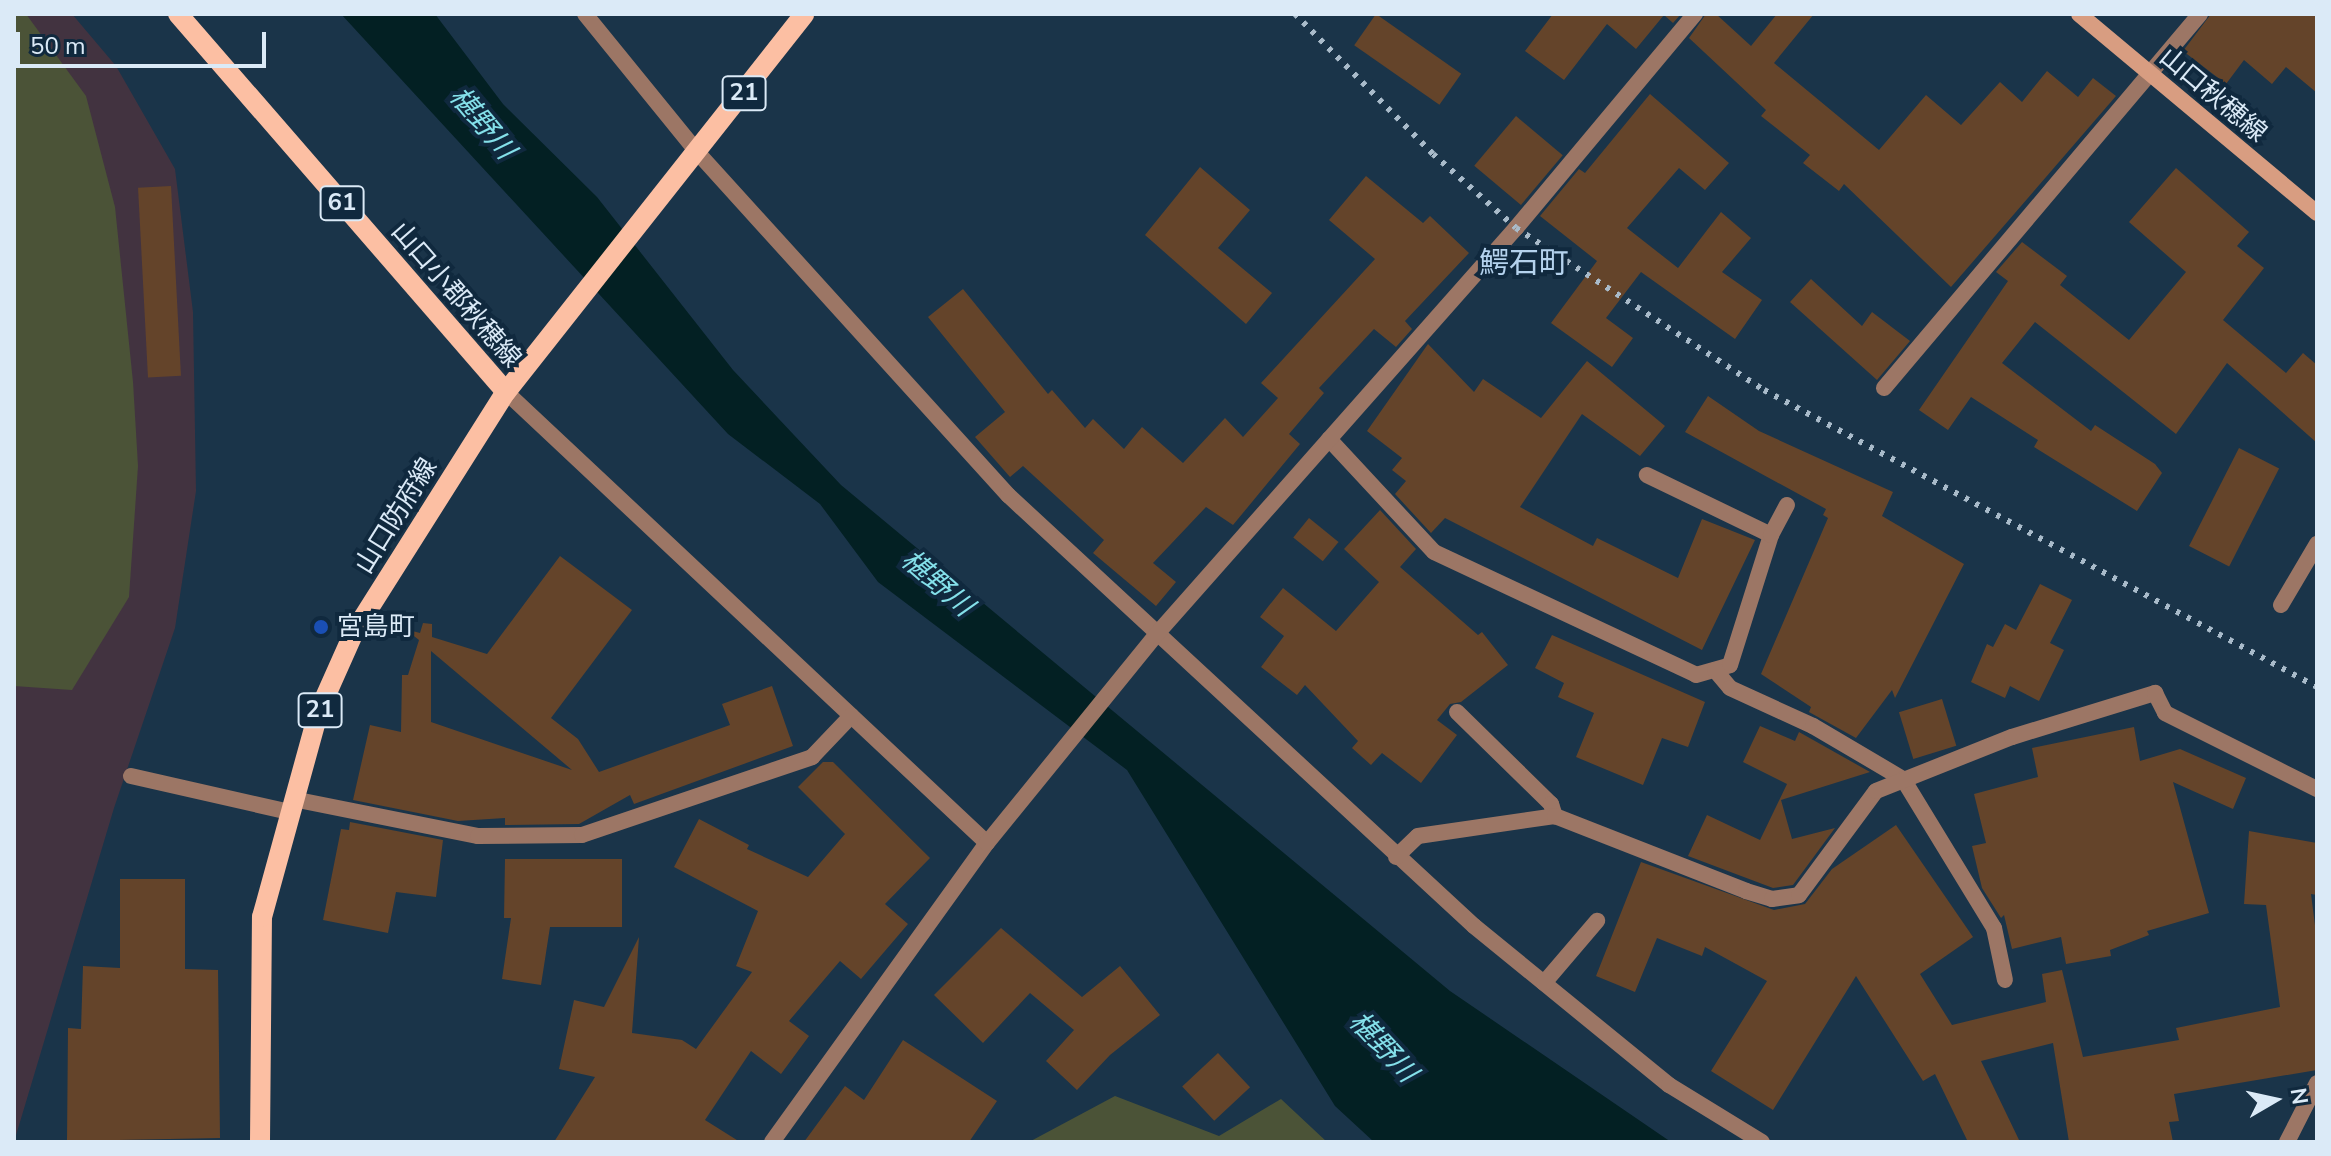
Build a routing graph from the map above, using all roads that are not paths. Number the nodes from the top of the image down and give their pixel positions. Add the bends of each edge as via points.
1 (178, 14) edge
2 (585, 14) edge
3 (804, 14) edge
4 (1695, 14) edge
5 (2079, 14) edge
6 (2200, 14) edge
7 (2151, 76) junction
8 (698, 153) junction
9 (2317, 213) edge
10 (1884, 388) dead end
11 (506, 392) junction
12 (1329, 439) junction
13 (1647, 475) dead end
14 (1787, 505) dead end
15 (1771, 535) junction
16 (2317, 544) edge
17 (2281, 605) dead end
18 (1155, 636) junction
19 (1715, 670) junction
20 (1457, 712) dead end
21 (851, 716) junction
22 (131, 776) dead end
23 (1903, 779) junction
24 (2317, 789) edge
25 (291, 806) junction
26 (1555, 816) junction
27 (993, 837) junction
28 (1396, 857) junction
29 (1597, 921) dead end
30 (2005, 980) dead end
31 (1544, 983) junction
32 (2317, 1083) edge
33 (260, 1142) edge
34 (772, 1142) edge
35 (1762, 1142) edge
36 (2287, 1142) edge

1 - 11 main road, 山口小郡秋穂線 / 61
2 - 8 street
3 - 8 main road, 山口防府線 / 21
4 - 12 street via 1516,228
5 - 7 main road, 山口秋穂線
6 - 7 street
7 - 9 main road, 山口秋穂線
7 - 10 street
8 - 11 main road, 山口防府線 / 21
8 - 18 street via 1008,495
11 - 21 street
11 - 25 main road, 山口防府線 / 21 via 354,632 318,713
12 - 18 street
12 - 19 street via 1434,552 1696,675
13 - 15 street
14 - 15 street
15 - 19 street via 1730,665
16 - 17 street
18 - 27 street
18 - 28 street
19 - 23 street via 1730,688 1813,726
20 - 26 street via 1551,804
21 - 25 street via 812,757 582,835 478,836
21 - 27 street
22 - 25 street
23 - 24 street via 2012,737 2155,693 2165,713
23 - 26 street via 1876,791 1799,895 1772,899
23 - 30 street via 1994,928
25 - 33 main road, 山口防府線 / 21 via 262,917
26 - 28 street via 1418,836
27 - 34 street
28 - 31 street
29 - 31 street
31 - 35 street via 1669,1085
32 - 36 street

